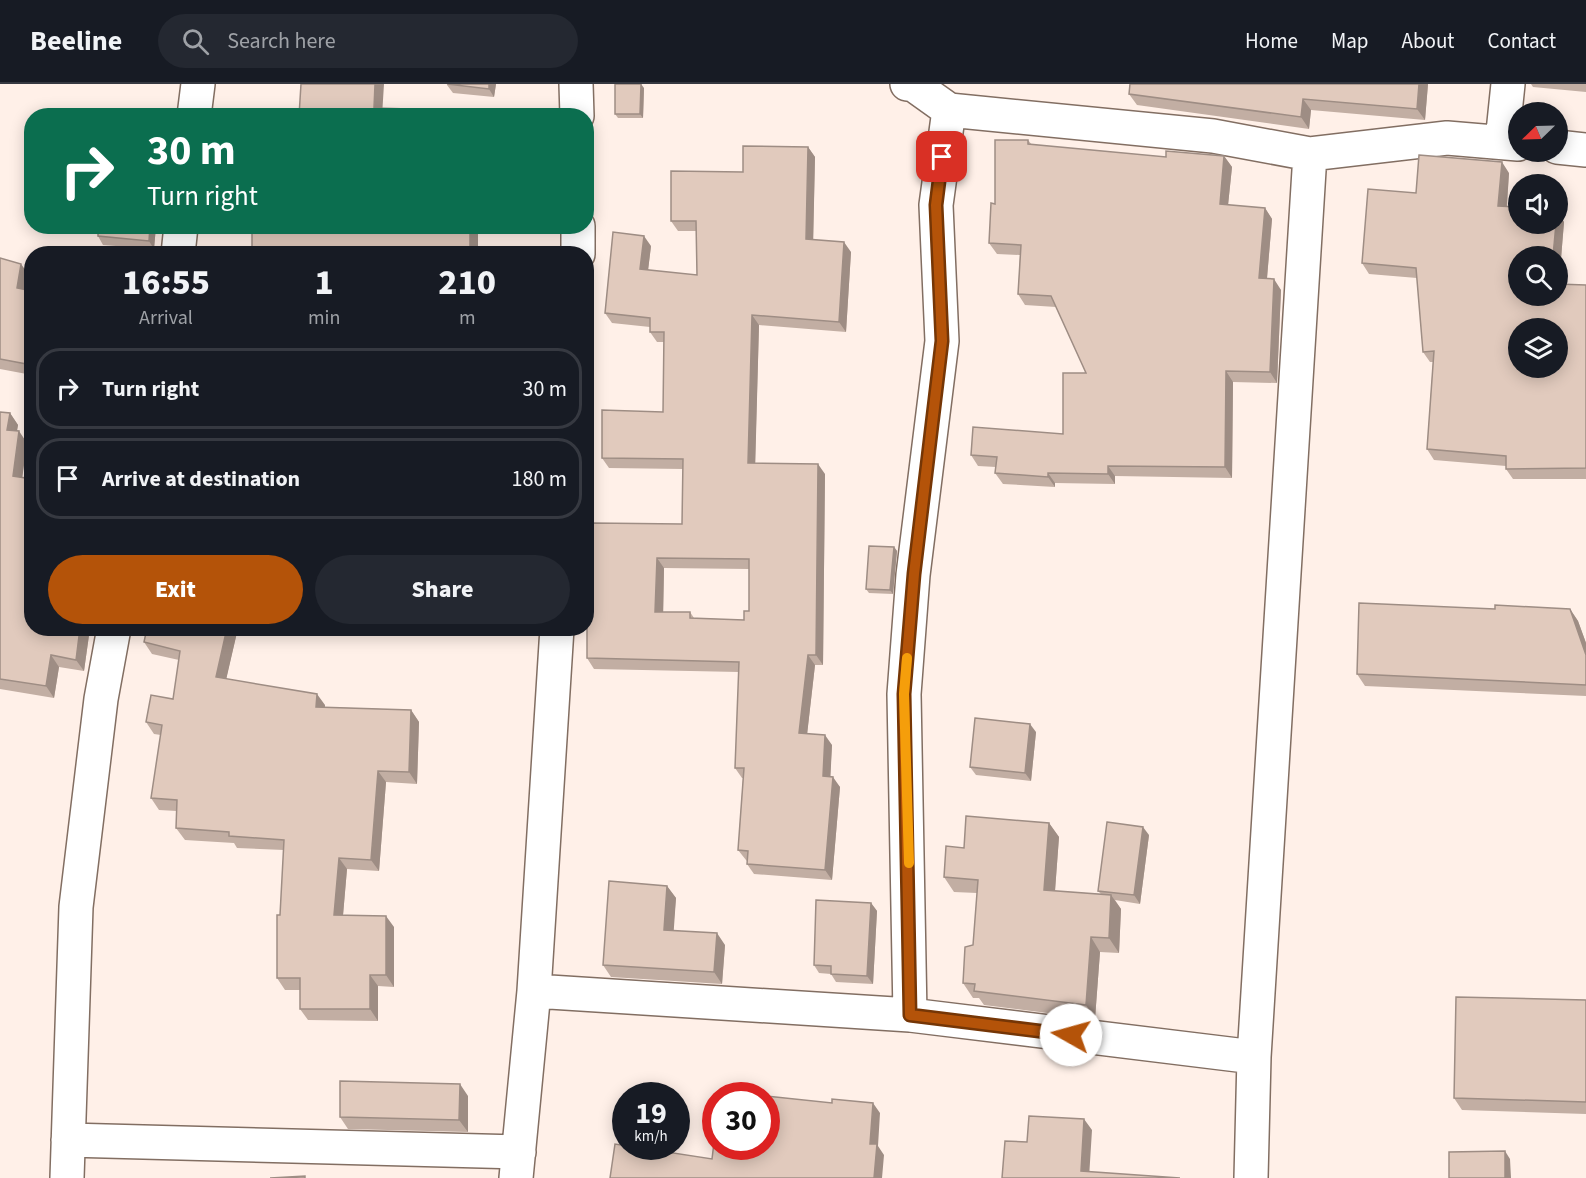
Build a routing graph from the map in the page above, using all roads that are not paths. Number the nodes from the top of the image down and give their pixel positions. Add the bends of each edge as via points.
1 (198, 84) edge
2 (576, 84) edge
3 (907, 84) edge
4 (1508, 84) edge
5 (1509, 102) edge
6 (195, 108) edge
7 (578, 108) edge
8 (949, 110) junction
9 (1508, 143) edge
10 (1568, 148) edge
11 (1586, 150) edge
12 (1310, 154) junction
13 (113, 636) edge
14 (556, 636) edge
15 (534, 991) junction
16 (910, 1015) junction
17 (1254, 1058) junction
18 (68, 1140) junction
19 (518, 1165) edge
20 (67, 1178) edge
21 (1251, 1178) edge

1 - 6 street
2 - 7 street
3 - 8 street
4 - 5 street
8 - 12 street via 1213,136
8 - 16 street via 936,205 942,341 904,694
9 - 12 street via 1447,138
10 - 11 street
12 - 17 street
13 - 18 street via 101,699 76,907
14 - 15 street
15 - 16 street
15 - 19 street
16 - 17 street
17 - 21 street
18 - 19 street
18 - 20 street

